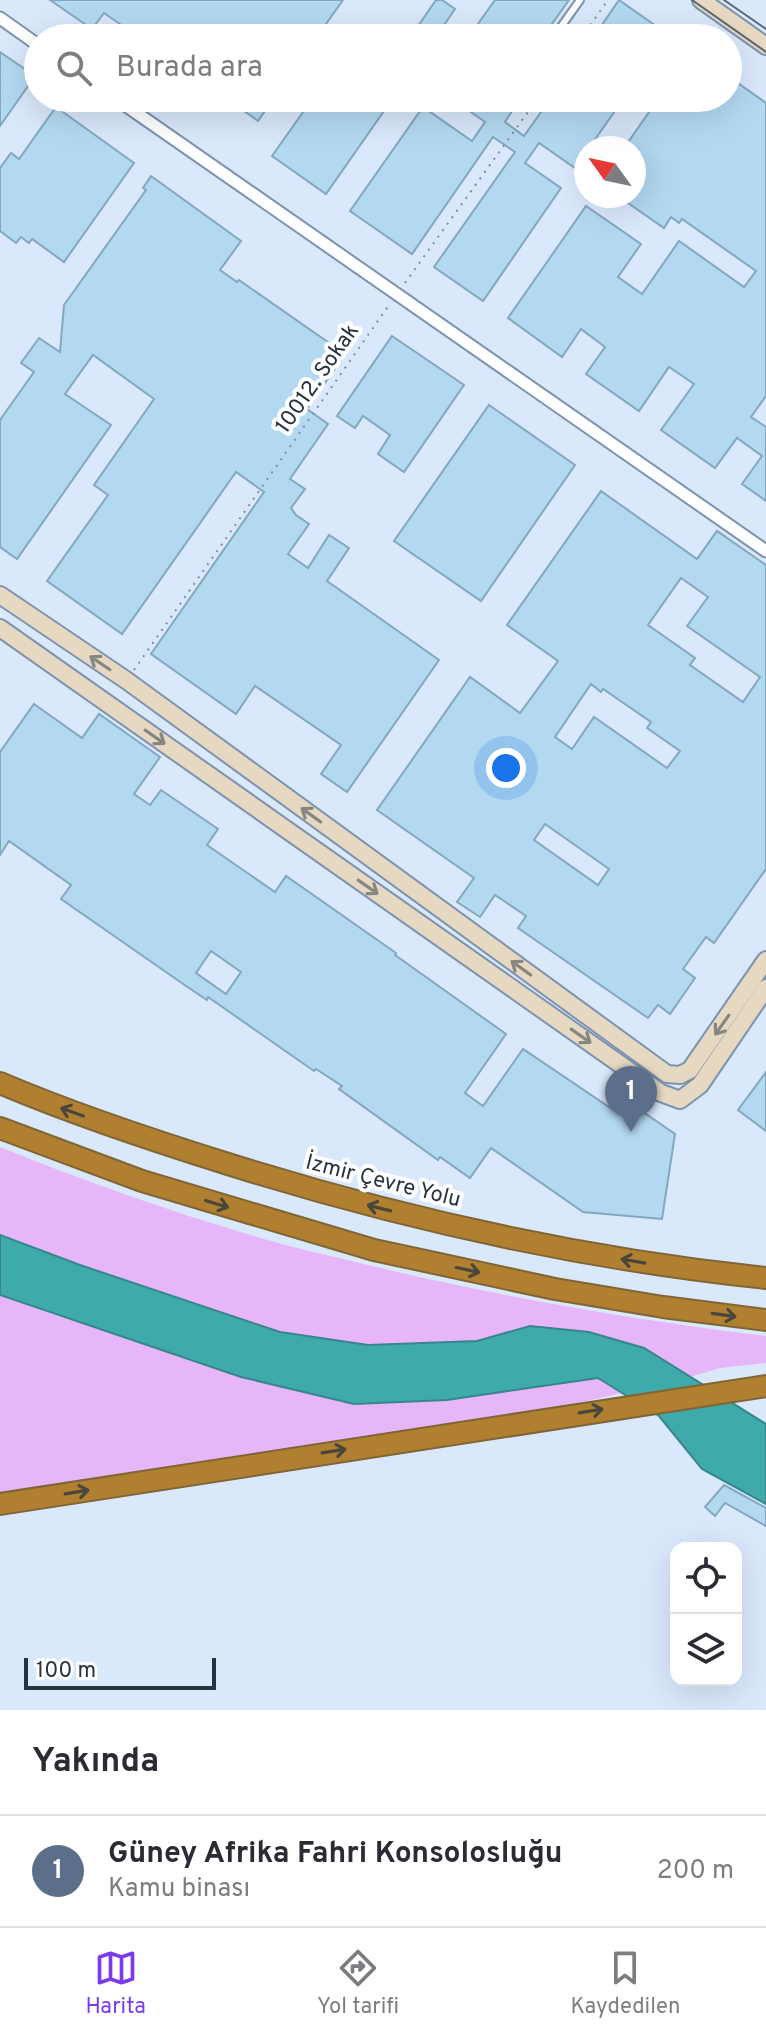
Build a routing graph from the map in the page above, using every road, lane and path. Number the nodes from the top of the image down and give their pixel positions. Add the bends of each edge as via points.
1 (580, 0) edge
2 (608, 0) edge
3 (701, 0) edge
4 (714, 0) edge
5 (0, 18) edge
6 (563, 24) edge
7 (591, 24) edge
8 (735, 24) edge
9 (742, 29) edge
10 (24, 35) edge
11 (766, 36) edge
12 (766, 46) edge
13 (135, 112) edge
14 (528, 112) edge
15 (397, 294) junction
16 (766, 551) edge
17 (0, 595) edge
18 (0, 628) edge
19 (126, 680) junction
20 (766, 960) edge
21 (766, 988) edge
22 (680, 1075) junction
23 (0, 1083) edge
24 (680, 1100) junction
25 (0, 1128) edge
26 (766, 1278) edge
27 (766, 1320) edge
28 (766, 1386) edge
29 (0, 1504) edge

1 - 6 lane
2 - 7 path
3 - 8 street
4 - 11 street
5 - 10 street
9 - 12 street
13 - 15 street
14 - 15 path, 10012. Sokak
15 - 16 street
15 - 19 path, 10012. Sokak
19 -> 17 street
18 -> 24 street via 661,1093
22 -> 19 street via 667,1074
20 -> 22 street via 690,1070
21 - 24 street via 700,1085
22 - 24 street
26 -> 23 highway, İzmir Çevre Yolu via 660,1266 387,1210 146,1138
25 -> 27 highway via 142,1181 374,1250 555,1289
29 -> 28 highway

